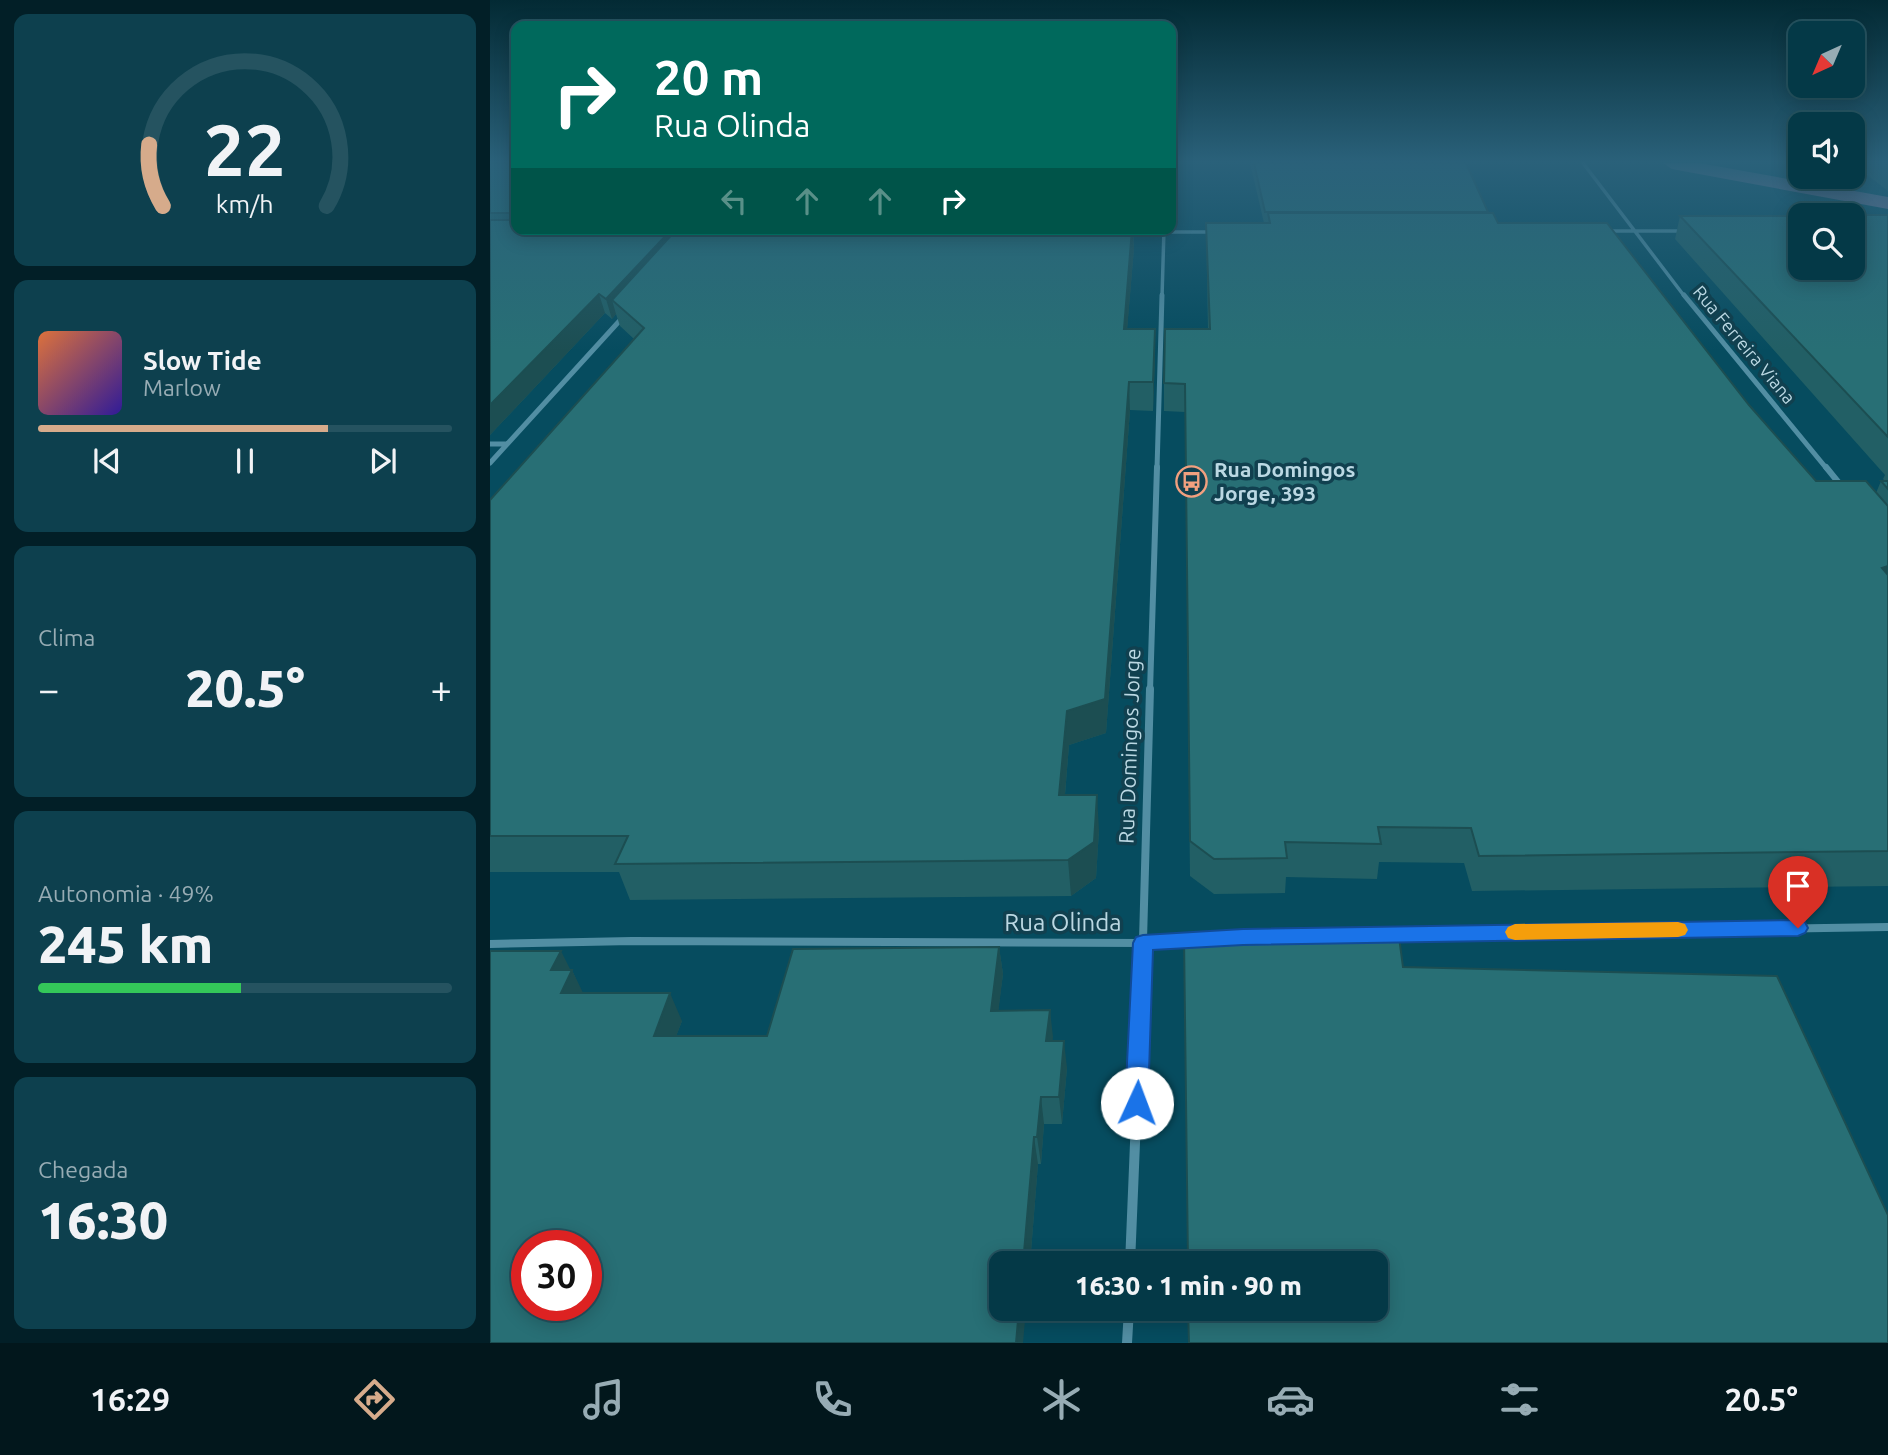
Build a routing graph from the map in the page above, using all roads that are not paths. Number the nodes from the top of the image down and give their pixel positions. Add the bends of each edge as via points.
1 (1631, 226) edge
2 (1176, 231) edge
3 (1595, 231) edge
4 (1635, 231) junction
5 (1698, 231) edge
6 (1214, 232) edge
7 (1164, 235) edge
8 (629, 310) edge
9 (490, 444) edge
10 (506, 444) junction
11 (490, 463) edge
12 (1845, 490) edge
13 (1888, 927) edge
14 (1218, 938) edge
15 (1206, 939) edge
16 (1143, 943) junction
17 (490, 944) edge
18 (1131, 1251) edge
19 (1128, 1321) edge
20 (1127, 1343) edge

1 - 4 street, Rua Ferreira Viana
2 - 6 street
3 - 4 street
4 - 5 street
4 - 12 street, Rua Ferreira Viana
7 - 16 street, Rua Domingos Jorge
8 - 10 street
9 - 10 street
10 - 11 street
13 - 14 street
15 - 16 street, Rua Olinda
16 - 17 street, Rua Olinda
16 - 18 street, Rua Domingos Jorge
19 - 20 street

